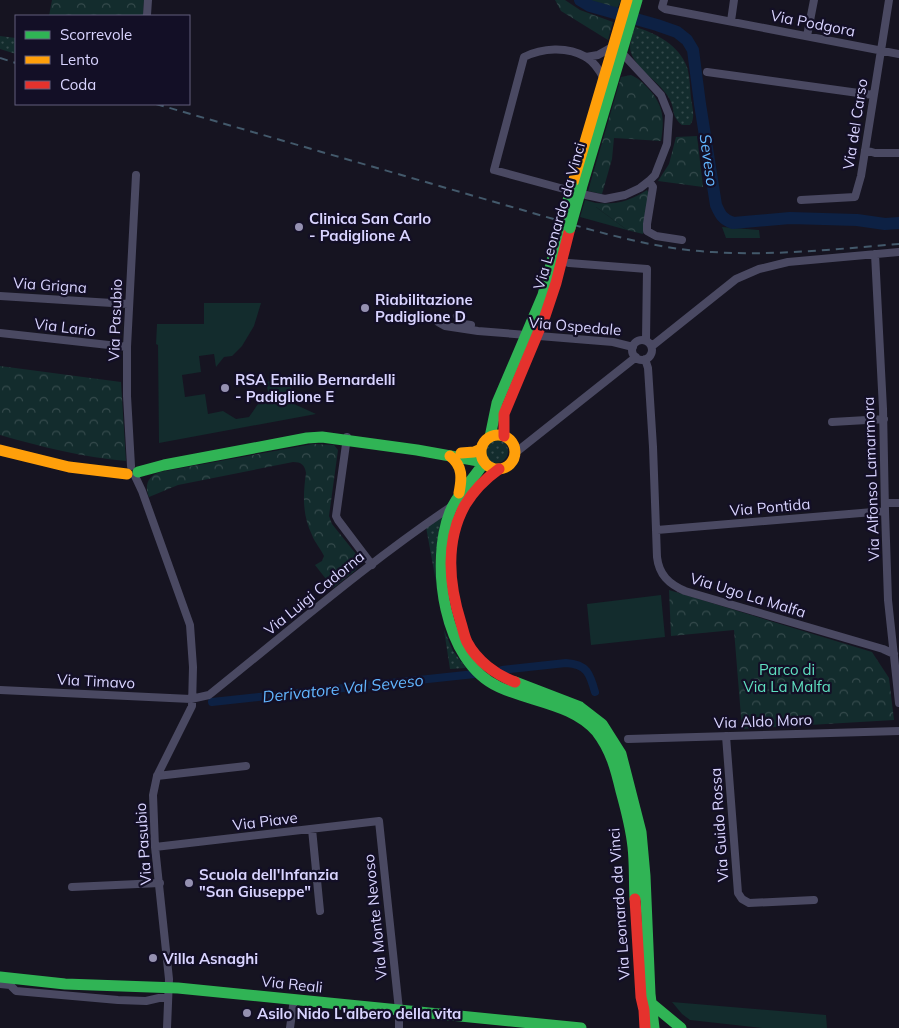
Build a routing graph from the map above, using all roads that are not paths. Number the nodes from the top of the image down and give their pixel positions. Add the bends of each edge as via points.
1 (148, 0) edge
2 (734, 0) edge
3 (814, 0) edge
4 (889, 0) edge
5 (631, 4) edge
6 (663, 4) edge
7 (147, 15) dead end
8 (730, 21) junction
9 (807, 36) junction
10 (618, 50) junction
11 (880, 50) junction
12 (899, 54) edge
13 (586, 57) junction
14 (618, 65) junction
15 (632, 66) junction
16 (707, 72) dead end
17 (604, 79) junction
18 (873, 95) junction
19 (865, 150) junction
20 (899, 153) edge
21 (136, 175) dead end
22 (649, 181) junction
23 (573, 188) junction
24 (801, 200) dead end
25 (682, 240) dead end
26 (899, 252) edge
27 (874, 254) junction
28 (569, 263) dead end
29 (0, 296) edge
30 (128, 304) junction
31 (457, 316) dead end
32 (438, 322) dead end
33 (0, 333) edge
34 (515, 334) junction
35 (532, 335) junction
36 (649, 343) junction
37 (127, 347) junction
38 (633, 347) junction
39 (636, 357) junction
40 (645, 359) junction
41 (884, 419) junction
42 (832, 422) dead end
43 (504, 436) junction
44 (490, 437) junction
45 (346, 438) junction
46 (0, 446) edge
47 (481, 449) junction
48 (0, 450) edge
49 (515, 453) junction
50 (450, 456) junction
51 (484, 462) junction
52 (499, 469) junction
53 (135, 471) junction
54 (459, 493) junction
55 (899, 503) edge
56 (453, 505) junction
57 (885, 507) junction
58 (657, 530) junction
59 (372, 565) junction
60 (890, 628) junction
61 (899, 628) edge
62 (894, 654) junction
63 (0, 690) edge
64 (191, 699) junction
65 (899, 703) edge
66 (899, 730) edge
67 (726, 736) junction
68 (628, 739) dead end
69 (246, 766) dead end
70 (157, 776) junction
71 (379, 821) joint
72 (312, 829) junction
73 (155, 847) junction
74 (160, 883) junction
75 (72, 887) dead end
76 (814, 900) dead end
77 (320, 911) dead end
78 (0, 977) edge
79 (0, 984) edge
80 (168, 993) junction
81 (294, 999) junction
82 (652, 1004) junction
83 (399, 1010) junction
84 (167, 1028) edge
85 (290, 1028) edge
86 (399, 1028) edge
87 (581, 1028) edge
88 (645, 1028) edge
89 (654, 1028) edge
90 (681, 1028) edge

1 - 7 street
2 - 8 street
3 - 9 street
4 - 11 street, Via del Carso
5 - 10 main road, Via Leonardo da Vinci
6 - 8 street, Via Podgora
8 - 9 street, Via Podgora
9 - 11 street, Via Podgora
10 - 13 street
10 - 14 main road, Via Leonardo da Vinci
10 - 15 street
10 - 17 main road, Via Leonardo da Vinci
11 - 12 street, Via Podgora
11 - 18 street, Via del Carso
13 - 17 street
13 - 23 street, Via Leonardo da Vinci via 558,49 524,58 494,170
14 - 15 street
14 - 23 main road, Via Leonardo da Vinci
15 - 22 street via 661,95 669,116 667,144 660,165
16 - 18 street
17 - 23 main road, Via Leonardo da Vinci
18 - 19 street, Via del Carso
19 - 20 street
19 - 24 street, Via del Carso via 855,197
21 - 30 street, Via Pasubio
22 - 23 street via 633,192 611,199 598,198
22 - 25 street via 653,187 647,231 656,236
23 - 35 main road, Via Leonardo da Vinci, bridge via 566,227
26 - 27 street
27 - 36 street via 759,268 736,279
27 - 41 street, Via Alfonso Lamarmora
28 - 36 street via 647,269
29 - 30 street, Via Grigna
30 - 37 street, Via Pasubio
31 - 34 street, Via Ospedale via 463,324 510,329
32 - 34 street, Via Ospedale via 444,326
33 - 37 street, Via Lario
34 - 35 street, Via Ospedale
35 - 38 street, Via Ospedale via 613,342
35 - 43 main road, Via Leonardo da Vinci via 504,414
35 - 44 main road, Via Leonardo da Vinci via 497,403
36 - 38 street via 639,340
36 - 40 street via 651,354
37 - 53 street, Via Pasubio via 127,396
38 - 39 street
39 - 40 street
39 - 49 street
40 - 58 street, Via Ugo La Malfa
41 - 42 street
41 - 57 street, Via Alfonso Lamarmora
43 - 44 main road
43 - 49 main road via 513,444
44 - 47 main road
45 - 47 main road via 457,453
45 - 50 main road
45 - 53 main road via 307,438
45 - 59 street via 336,516
46 - 53 main road via 70,464
47 - 51 main road
48 - 53 main road via 70,467
49 - 52 main road via 511,463
50 - 51 main road
50 - 54 main road via 462,472
51 - 52 main road
51 - 54 main road, Via Leonardo da Vinci
52 - 82 main road, Via Leonardo da Vinci via 465,502 452,542 451,570 459,626 477,658 496,674 587,710 604,725 619,748 640,831
53 - 64 street, Via Pasubio via 190,625
54 - 56 main road, Via Leonardo da Vinci
55 - 57 street, Via Pontida
56 - 59 street, Via Luigi Cadorna
56 - 88 main road, Via Leonardo da Vinci via 443,540 441,570 450,629 461,653 479,674 501,689 582,719 604,742 615,764 633,848
57 - 58 street, Via Pontida
57 - 60 street, Via Alfonso Lamarmora
58 - 62 street, Via Ugo La Malfa via 660,570 675,586
59 - 64 street, Via Luigi Cadorna via 209,694
60 - 61 street
60 - 62 street, Via Alfonso Lamarmora
62 - 65 street, Via Alfonso Lamarmora
63 - 64 street, Via Timavo
64 - 70 street, Via Pasubio via 190,711
66 - 67 street, Via Aldo Moro
67 - 68 street, Via Aldo Moro
67 - 76 street, Via Guido Rossa via 738,893 749,903
69 - 70 street
70 - 73 street, Via Pasubio via 152,805
71 - 72 street, Via Piave
71 - 83 street, Via Monte Nevoso
72 - 73 street, Via Piave
72 - 77 street
73 - 74 street, Via Pasubio
74 - 75 street
74 - 80 street, Via Pasubio
78 - 80 main road, Via Reali
79 - 80 street via 10,985 16,991 72,998 146,1001
80 - 81 main road, Via Reali
80 - 84 street, Via Pasubio
81 - 83 main road, Via Reali
81 - 85 street
82 - 89 main road, Via Leonardo da Vinci
82 - 90 main road
83 - 86 street, Via Monte Nevoso
83 - 87 main road, Via Reali

